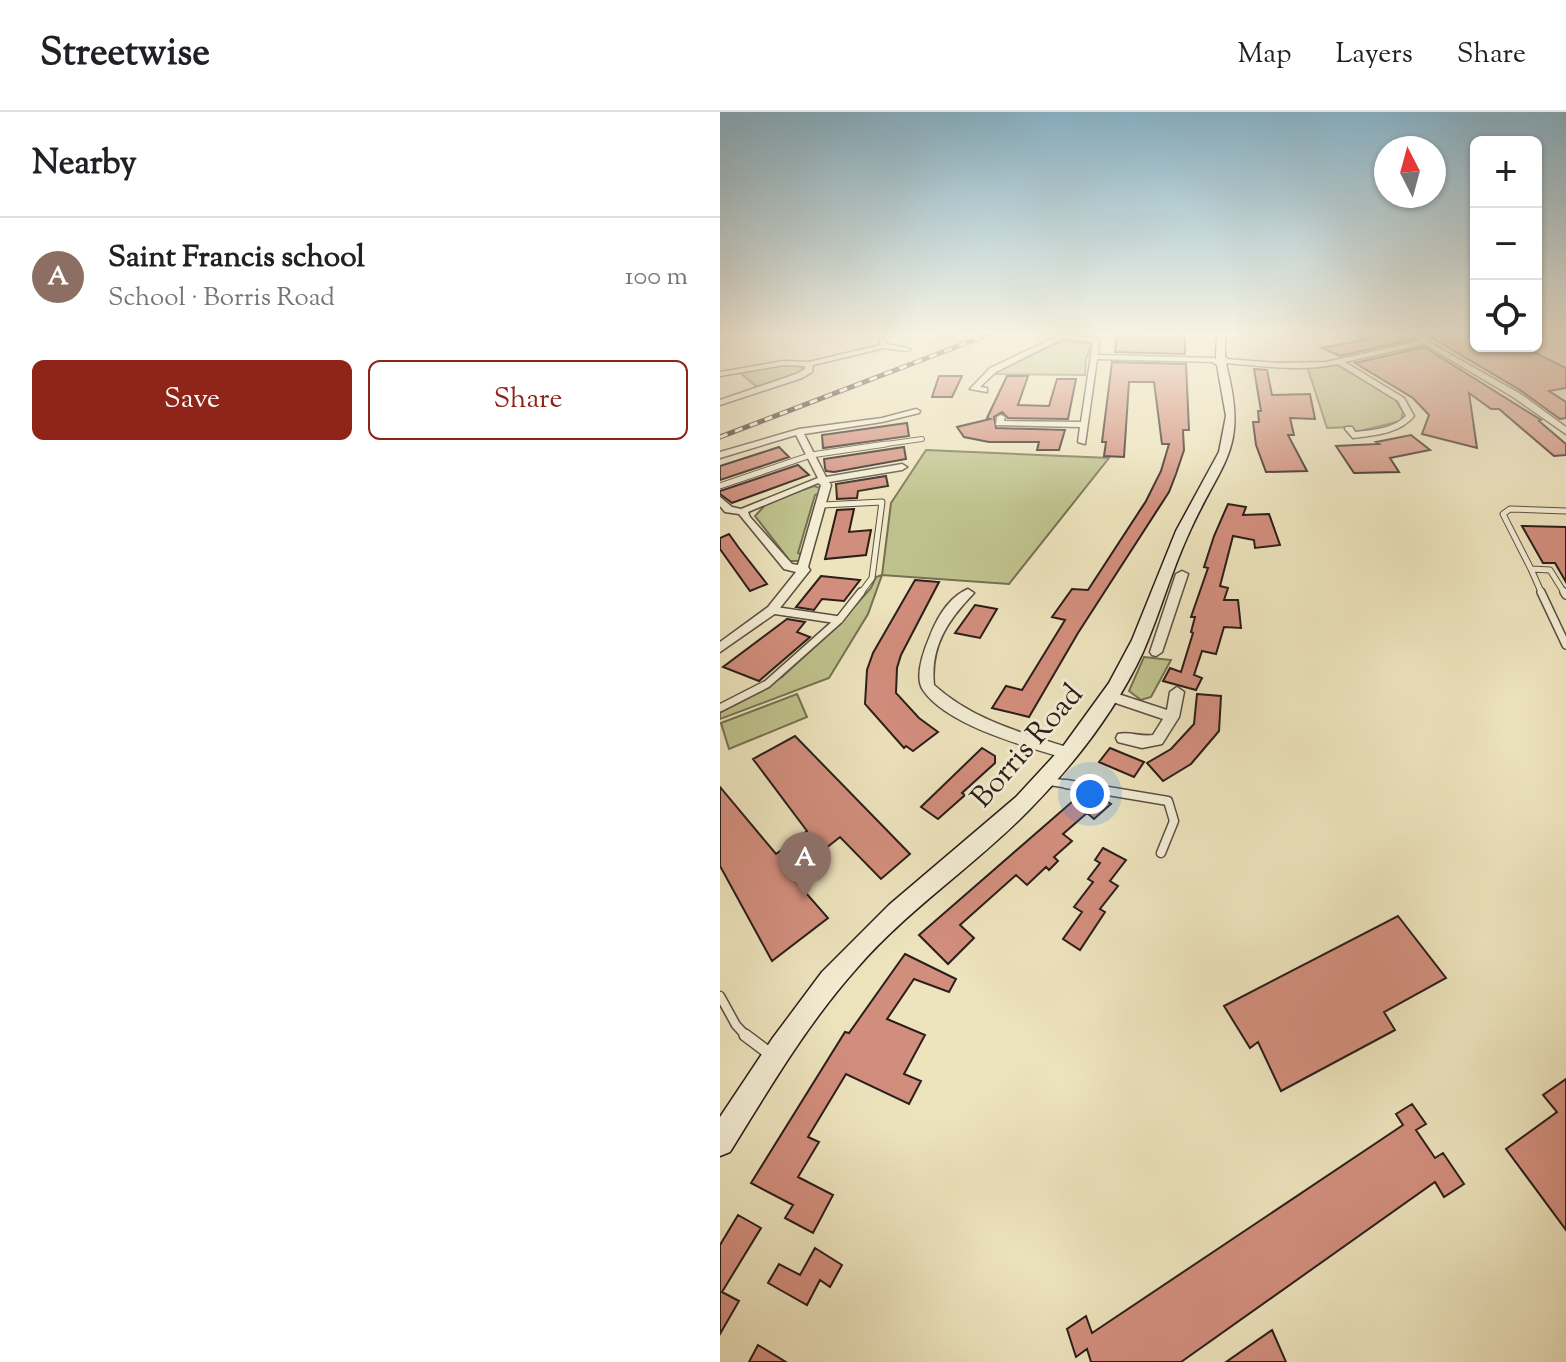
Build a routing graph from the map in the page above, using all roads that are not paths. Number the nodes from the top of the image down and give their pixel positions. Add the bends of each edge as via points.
1 (1090, 390) edge
2 (1228, 390) edge
3 (1385, 390) edge
4 (1508, 390) edge
5 (758, 391) edge
6 (720, 403) edge
7 (916, 411) dead end
8 (1001, 417) dead end
9 (1085, 425) junction
10 (1349, 429) dead end
11 (1566, 431) edge
12 (799, 432) junction
13 (922, 439) dead end
14 (1082, 442) dead end
15 (720, 455) edge
16 (811, 455) junction
17 (902, 467) dead end
18 (824, 480) junction
19 (720, 486) edge
20 (720, 500) edge
21 (823, 505) junction
22 (1566, 511) edge
23 (743, 512) junction
24 (1531, 569) junction
25 (805, 570) junction
26 (1182, 574) dead end
27 (968, 593) dead end
28 (1566, 595) edge
29 (772, 610) junction
30 (1161, 610) junction
31 (839, 620) junction
32 (1566, 645) edge
33 (720, 648) edge
34 (1156, 652) dead end
35 (1177, 692) dead end
36 (1109, 696) junction
37 (720, 708) edge
38 (1172, 717) junction
39 (1123, 738) dead end
40 (1068, 753) junction
41 (1045, 780) junction
42 (1161, 853) dead end
43 (720, 996) edge
44 (774, 1057) junction
45 (720, 1142) edge

1 - 9 street
2 - 30 street, Borris Road via 1230,438 1183,530
3 - 10 street via 1401,400 1410,416 1403,425 1353,435
4 - 11 street
5 - 6 street
7 - 12 street
8 - 9 street via 999,423
9 - 14 street
12 - 15 street
12 - 16 street
13 - 16 lane
16 - 18 street
16 - 19 lane
17 - 18 street
18 - 21 street
18 - 23 street
20 - 23 street via 729,510
21 - 25 street
21 - 31 lane via 882,502 872,578
22 - 24 lane via 1510,509 1503,514
23 - 25 street via 788,567
24 - 28 lane via 1550,570
24 - 32 lane
25 - 29 street
26 - 30 street
27 - 40 street via 943,624 925,674 928,687 970,717
29 - 31 lane
29 - 33 street
30 - 34 street
30 - 36 street, Borris Road
31 - 37 lane via 767,684
35 - 38 street
36 - 38 street
36 - 40 street, Borris Road
38 - 39 street via 1157,740
40 - 41 street, Borris Road
41 - 42 lane via 1168,801 1175,824
41 - 44 street, Borris Road via 851,957
43 - 44 lane via 745,1038
44 - 45 street, Borris Road

